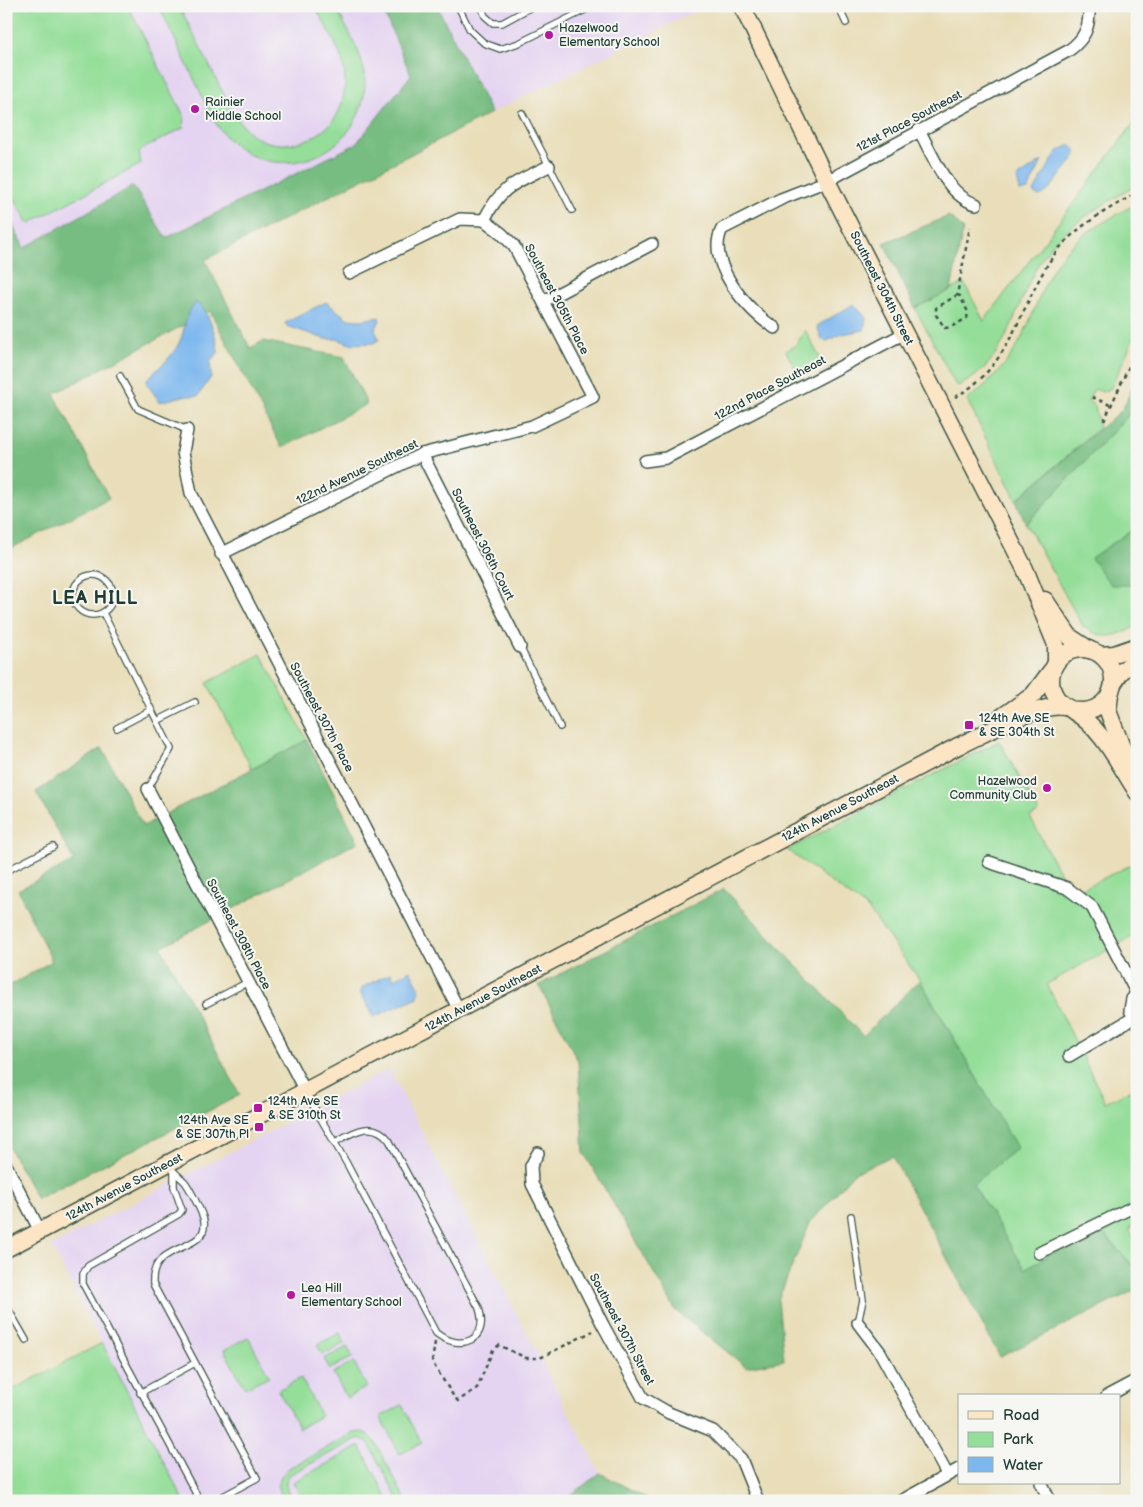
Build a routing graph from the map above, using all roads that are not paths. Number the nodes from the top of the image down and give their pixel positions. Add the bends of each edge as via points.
1 (458, 6) edge
2 (481, 6) edge
3 (532, 6) edge
4 (593, 6) edge
5 (742, 6) edge
6 (838, 6) edge
7 (1089, 6) edge
8 (846, 23) dead end
9 (522, 112) dead end
10 (919, 130) junction
11 (549, 166) junction
12 (828, 181) junction
13 (976, 204) dead end
14 (572, 210) dead end
15 (484, 220) junction
16 (652, 244) dead end
17 (349, 273) dead end
18 (544, 301) junction
19 (774, 328) dead end
20 (905, 333) junction
21 (120, 376) dead end
22 (594, 397) joint
23 (187, 430) joint
24 (422, 454) junction
25 (645, 461) dead end
26 (222, 554) junction
27 (1025, 569) junction
28 (103, 613) junction
29 (1137, 646) edge
30 (520, 647) joint
31 (1096, 653) junction
32 (1137, 658) edge
33 (1054, 667) junction
34 (1111, 689) junction
35 (195, 702) dead end
36 (1069, 709) junction
37 (151, 710) junction
38 (157, 721) junction
39 (560, 726) dead end
40 (117, 728) dead end
41 (958, 746) junction
42 (1137, 784) edge
43 (148, 789) joint
44 (1137, 792) edge
45 (53, 847) dead end
46 (989, 862) dead end
47 (6, 871) edge
48 (248, 982) junction
49 (1137, 994) edge
50 (206, 1004) dead end
51 (459, 1010) junction
52 (1135, 1020) edge
53 (1069, 1056) dead end
54 (305, 1091) junction
55 (334, 1142) junction
56 (538, 1153) dead end
57 (6, 1166) edge
58 (171, 1168) junction
59 (1137, 1205) edge
60 (851, 1216) dead end
61 (40, 1231) junction
62 (6, 1249) edge
63 (1039, 1253) dead end
64 (6, 1305) edge
65 (858, 1323) joint
66 (26, 1340) dead end
67 (195, 1363) junction
68 (1137, 1380) edge
69 (140, 1393) junction
70 (1111, 1394) edge
71 (958, 1469) edge
72 (948, 1474) junction
73 (1042, 1484) edge
74 (200, 1501) edge
75 (214, 1501) edge
76 (758, 1501) edge
77 (901, 1501) edge
78 (1050, 1501) edge

1 - 4 lane via 470,30 484,43 500,49 519,43
2 - 3 lane via 493,23 502,23
5 - 12 street, Southeast 304th Street
6 - 8 lane
7 - 10 street, 121st Place Southeast via 1086,32 1079,43
9 - 11 lane
10 - 12 street, 121st Place Southeast
10 - 13 street via 950,185
11 - 14 lane
11 - 15 street via 506,188 494,200
12 - 19 street, 121st Place Southeast via 781,198 731,223 722,229 718,237 716,247 728,279 759,319
12 - 20 street, Southeast 304th Street
15 - 17 street via 460,219
15 - 18 street, Southeast 305th Place via 514,246
16 - 18 street
18 - 22 street, Southeast 305th Place
20 - 25 street, 122nd Place Southeast via 666,458
20 - 27 street, Southeast 304th Street
21 - 23 lane via 138,409
22 - 24 street, 122nd Avenue Southeast via 532,426
23 - 26 street, Southeast 307th Place via 183,452 191,492
24 - 26 street, 122nd Avenue Southeast
24 - 30 street, Southeast 306th Court
26 - 51 street, Southeast 307th Place
27 - 31 street, Southeast 304th Street via 1070,637
27 - 33 street, Southeast 304th Street via 1056,645
28 - 28 lane via 112,604 111,586 96,575 84,577 74,588 74,602 82,612
28 - 37 lane
29 - 31 street via 1114,654
30 - 39 lane
31 - 33 street via 1072,650
31 - 34 street via 1110,668
32 - 34 street via 1121,672
33 - 36 street via 1052,691
33 - 41 street, 124th Avenue Southeast via 1028,699
34 - 36 street via 1104,703 1094,709 1084,712
34 - 42 street via 1108,711
35 - 38 lane
36 - 41 street, 124th Avenue Southeast via 1056,705 1040,709
36 - 44 street via 1100,733
37 - 38 lane
37 - 40 lane
38 - 43 lane via 171,748
41 - 51 street, 124th Avenue Southeast
43 - 48 street, Southeast 308th Place
45 - 47 lane
46 - 49 street via 1067,888 1092,907
48 - 50 lane
48 - 54 street, Southeast 308th Place
49 - 52 street via 1130,1004
51 - 54 street, 124th Avenue Southeast
52 - 53 street
54 - 55 lane
54 - 58 street, 124th Avenue Southeast
55 - 55 lane via 436,1333 453,1343 473,1339 482,1321 479,1308 385,1135 366,1128
56 - 76 street, Southeast 307th Street via 531,1166 532,1184 643,1398 713,1431 741,1459
57 - 61 street
58 - 61 street, 124th Avenue Southeast
58 - 67 lane via 186,1183 204,1220 195,1241 159,1259 152,1270 153,1284
58 - 69 lane via 182,1210 179,1214 88,1266 83,1274 83,1284
59 - 63 street
60 - 65 lane via 863,1300
61 - 62 street, 124th Avenue Southeast
64 - 66 lane
65 - 72 street via 880,1352
67 - 69 lane
67 - 75 lane via 257,1478
68 - 70 street
69 - 74 lane
71 - 72 street
72 - 77 street
73 - 78 street

